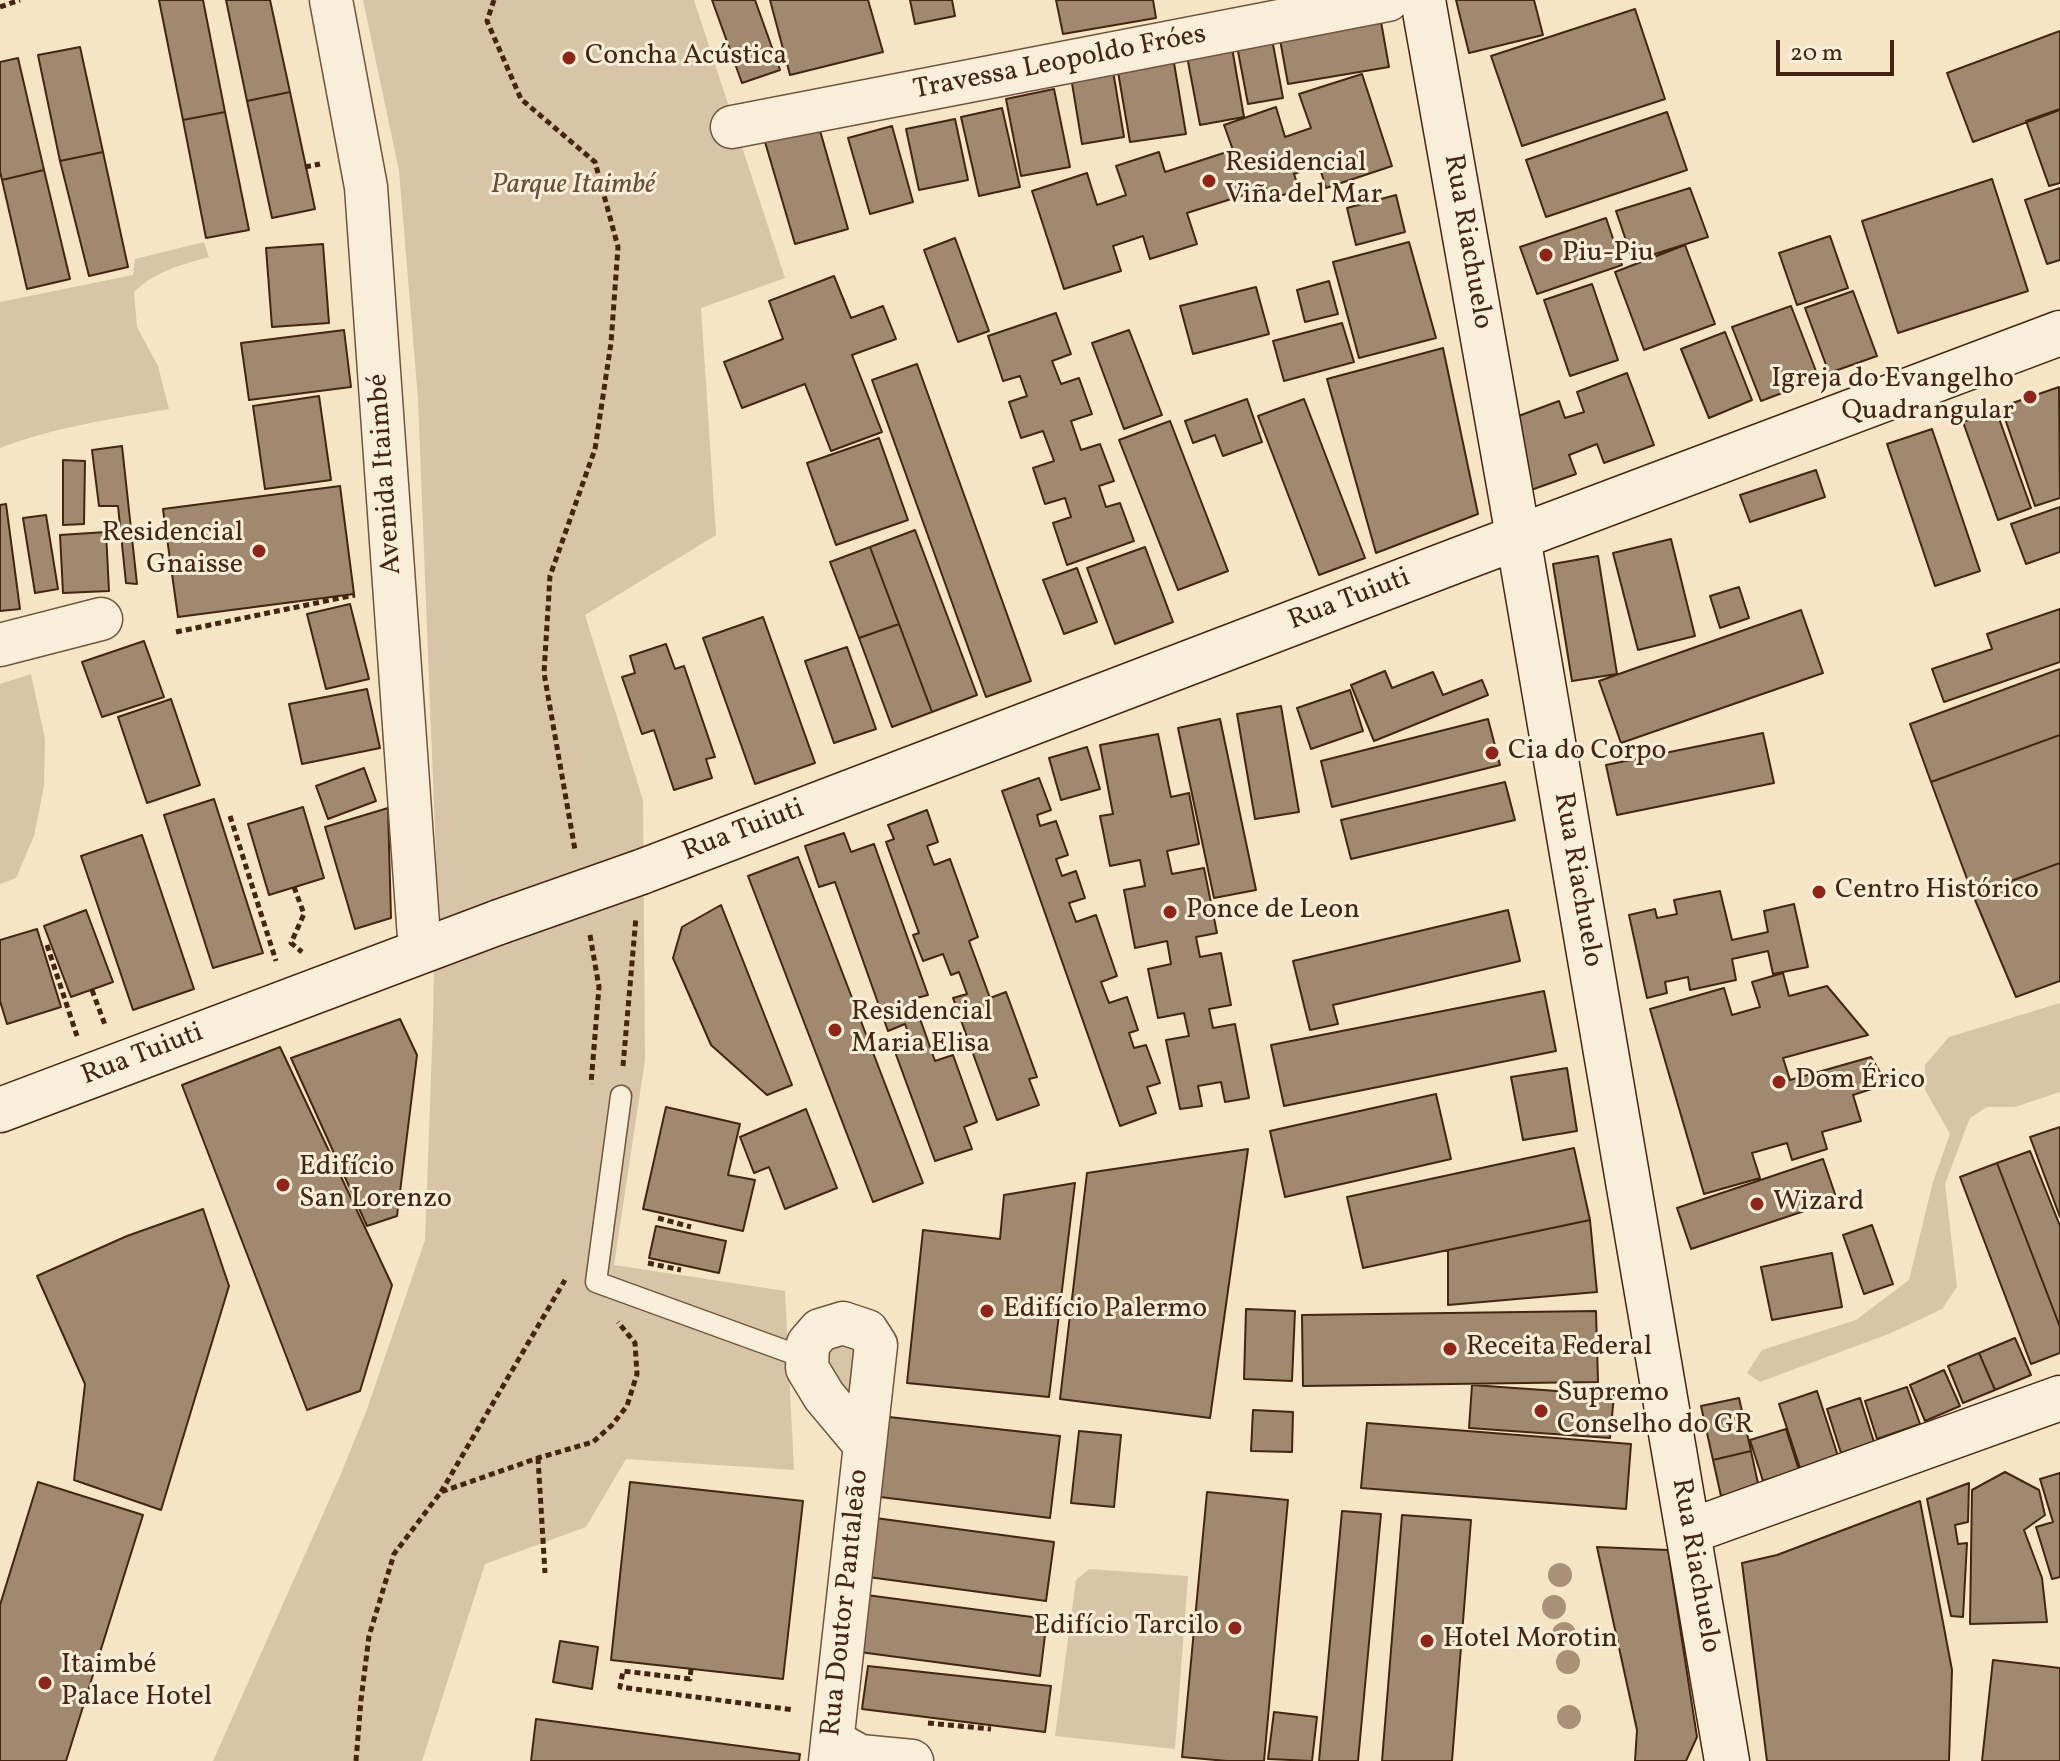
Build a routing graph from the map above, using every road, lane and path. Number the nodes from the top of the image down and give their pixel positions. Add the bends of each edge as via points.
1 (20, 0) edge
2 (331, 0) edge
3 (1388, 0) edge
4 (1423, 0) edge
5 (0, 7) edge
6 (732, 127) dead end
7 (2060, 333) edge
8 (1517, 538) junction
9 (395, 587) junction
10 (101, 619) dead end
11 (176, 632) dead end
12 (0, 645) edge
13 (230, 816) dead end
14 (641, 872) junction
15 (294, 887) dead end
16 (47, 945) dead end
17 (420, 952) junction
18 (305, 955) dead end
19 (277, 966) dead end
20 (92, 990) dead end
21 (106, 1030) dead end
22 (78, 1041) dead end
23 (621, 1096) joint
24 (0, 1110) edge
25 (658, 1218) dead end
26 (691, 1227) dead end
27 (648, 1263) dead end
28 (681, 1270) dead end
29 (566, 1279) dead end
30 (808, 1359) junction
31 (2060, 1398) edge
32 (865, 1445) junction
33 (538, 1458) dead end
34 (441, 1492) dead end
35 (1688, 1532) junction
36 (545, 1573) dead end
37 (691, 1669) dead end
38 (794, 1710) dead end
39 (831, 1751) edge
40 (912, 1761) edge
41 (1727, 1761) edge

1 - 5 path
2 - 9 street, Avenida Itaimbé via 366,187
3 - 6 street, Travessa Leopoldo Fróes
4 - 8 street, Rua Riachuelo
7 - 8 street, Rua Tuiuti
8 - 14 street, Rua Tuiuti
8 - 35 street, Rua Riachuelo
9 - 11 path
9 - 17 street, Avenida Itaimbé
10 - 12 street
13 - 19 path
14 - 17 street, Rua Tuiuti, bridge
14 - 23 path
15 - 18 path via 304,914 291,943
16 - 22 path
17 - 24 street, Rua Tuiuti
20 - 21 path
23 - 30 lane via 596,1289
25 - 26 path
27 - 28 path
29 - 34 path
30 - 32 street, Rua Doutor Pantaleão via 807,1368 824,1396
30 - 32 street, Rua Doutor Pantaleão via 808,1344 820,1330 843,1323 867,1331 876,1345
31 - 35 street
32 - 39 street, Rua Doutor Pantaleão
33 - 36 path
35 - 41 street, Rua Riachuelo
37 - 38 path via 690,1679 623,1671 620,1687
39 - 40 street

